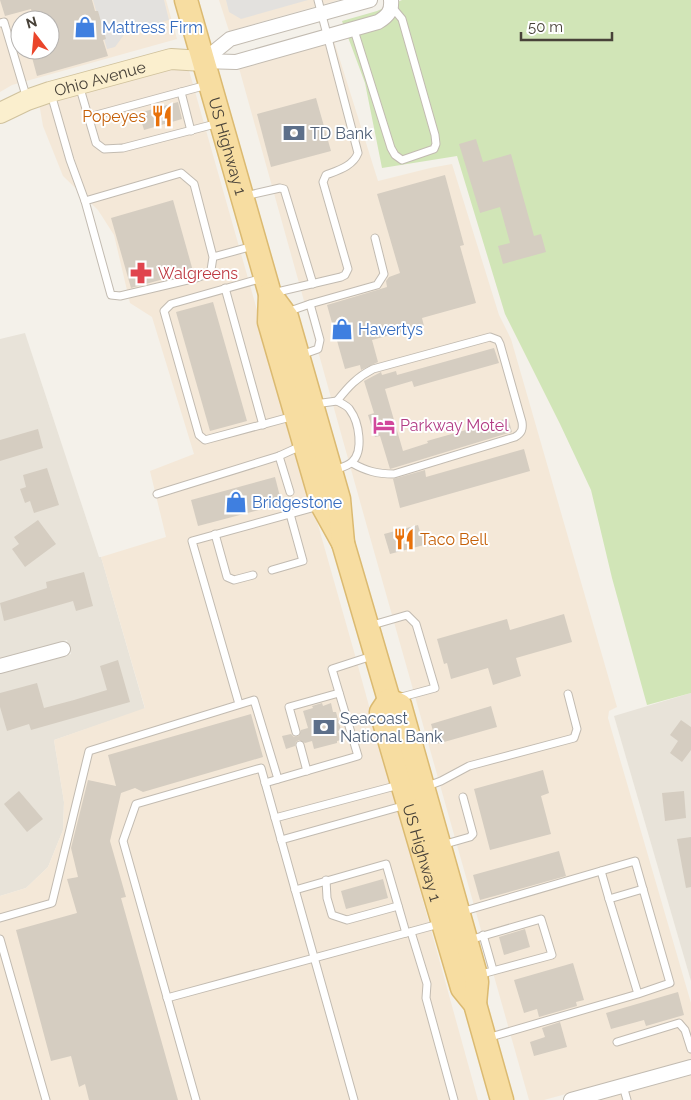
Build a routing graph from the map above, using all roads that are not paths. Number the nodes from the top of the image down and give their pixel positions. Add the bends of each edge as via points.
1 (186, 0) edge
2 (318, 0) edge
3 (370, 0) edge
4 (391, 4) edge
5 (322, 15) junction
6 (0, 23) edge
7 (354, 30) junction
8 (328, 37) junction
9 (203, 60) junction
10 (210, 84) junction
11 (79, 85) junction
12 (50, 92) junction
13 (181, 92) junction
14 (27, 100) junction
15 (0, 113) edge
16 (88, 117) junction
17 (221, 123) junction
18 (191, 130) junction
19 (242, 197) junction
20 (85, 201) junction
21 (375, 238) dead end
22 (256, 245) junction
23 (213, 257) junction
24 (313, 284) junction
25 (268, 285) junction
26 (225, 288) junction
27 (310, 304) junction
28 (284, 314) junction
29 (298, 356) junction
30 (337, 401) junction
31 (304, 410) junction
32 (262, 425) junction
33 (304, 444) junction
34 (279, 456) junction
35 (341, 467) junction
36 (290, 492) dead end
37 (157, 494) dead end
38 (322, 505) junction
39 (290, 514) junction
40 (216, 534) junction
41 (343, 544) junction
42 (272, 570) dead end
43 (253, 575) dead end
44 (366, 626) junction
45 (63, 649) dead end
46 (375, 656) junction
47 (0, 666) edge
48 (339, 693) junction
49 (568, 694) dead end
50 (389, 700) junction
51 (239, 704) junction
52 (296, 732) dead end
53 (300, 745) dead end
54 (308, 771) junction
55 (278, 779) junction
56 (265, 783) junction
57 (414, 794) junction
58 (463, 797) dead end
59 (275, 818) junction
60 (281, 840) junction
61 (439, 845) junction
62 (601, 871) junction
63 (326, 880) junction
64 (643, 888) junction
65 (295, 890) junction
66 (609, 899) junction
67 (398, 906) junction
68 (0, 918) edge
69 (450, 918) junction
70 (408, 932) junction
71 (0, 938) edge
72 (474, 938) junction
73 (314, 958) junction
74 (484, 973) junction
75 (638, 994) junction
76 (167, 998) junction
77 (475, 1004) junction
78 (484, 1038) junction
79 (617, 1042) dead end
80 (691, 1049) edge
81 (691, 1067) edge
82 (623, 1086) junction
83 (46, 1100) edge
84 (196, 1100) edge
85 (354, 1100) edge
86 (454, 1100) edge
87 (502, 1100) edge
88 (571, 1100) edge
89 (627, 1100) edge

1 - 9 main road, US Highway 1
2 - 5 lane
3 - 5 street
4 - 7 street, Ohio Avenue via 388,16
4 - 7 lane via 402,20 435,135 434,149 402,160 395,155
5 - 8 lane
5 - 9 street via 230,39
6 - 14 lane via 4,22
7 - 8 street, Ohio Avenue
8 - 9 street, Ohio Avenue via 236,62
8 - 24 lane via 358,153 348,166 326,175 324,182 348,269 340,277
9 - 10 main road, US Highway 1
9 - 11 street, Ohio Avenue via 172,59
10 - 13 lane
10 - 17 main road, US Highway 1
11 - 12 street, Ohio Avenue
11 - 16 lane
12 - 14 street, Ohio Avenue
12 - 20 lane
13 - 16 lane
13 - 18 lane
14 - 15 street, Ohio Avenue
16 - 18 lane via 96,143 104,149 123,148
17 - 18 lane
17 - 19 main road, US Highway 1
19 - 22 main road, US Highway 1
19 - 24 lane via 284,189
20 - 23 lane via 181,174 194,184
20 - 23 lane via 111,295 120,296 207,274 212,270
21 - 27 lane via 384,274 377,285
22 - 23 lane
22 - 25 main road, US Highway 1
24 - 25 lane
25 - 26 lane
25 - 28 main road, US Highway 1
25 - 31 main road, US Highway 1 via 269,322
26 - 32 lane
26 - 32 lane via 171,304 164,311 199,435 205,440
27 - 28 lane
27 - 29 lane via 320,340 318,349
28 - 29 main road, US Highway 1
29 - 31 main road, US Highway 1
30 - 31 lane
30 - 35 lane via 350,409 360,446 357,455
30 - 35 lane via 359,376 373,369 490,337 500,344 523,428 515,437 394,474
31 - 32 lane
31 - 33 main road, US Highway 1
31 - 35 main road, US Highway 1
33 - 34 lane
33 - 38 main road, US Highway 1
34 - 36 lane
34 - 37 lane
35 - 41 main road, US Highway 1 via 339,499
38 - 39 lane
38 - 41 main road, US Highway 1
39 - 40 lane
39 - 42 lane via 303,561
40 - 43 lane via 227,576 234,580
40 - 51 lane via 192,541
41 - 44 main road, US Highway 1
44 - 46 main road, US Highway 1
44 - 50 lane via 407,615 416,624 435,688
45 - 47 street
46 - 48 lane via 332,669
46 - 50 main road, US Highway 1
48 - 52 lane via 289,708
48 - 54 lane via 358,756
49 - 57 lane via 577,729 574,738 469,766
50 - 57 main road, US Highway 1 via 381,712
51 - 55 lane via 254,700
51 - 68 lane via 89,751 52,904
53 - 54 lane
54 - 55 lane
55 - 56 lane
56 - 59 lane
56 - 76 lane via 261,768 136,804 122,841
57 - 59 lane
57 - 60 lane
57 - 61 main road, US Highway 1
57 - 69 main road, US Highway 1
58 - 61 lane via 473,834
59 - 60 lane
60 - 65 lane
61 - 69 main road, US Highway 1
62 - 64 lane via 635,861
62 - 66 lane
62 - 69 lane
63 - 65 lane
63 - 67 lane via 332,915 347,920
63 - 67 lane via 386,864
64 - 66 lane
64 - 75 lane via 670,983
65 - 73 lane
66 - 75 lane
67 - 70 lane
69 - 70 lane
69 - 72 main road, US Highway 1
69 - 77 main road, US Highway 1 via 462,988
70 - 73 lane
70 - 86 lane via 427,984 426,998
71 - 83 lane
72 - 74 main road, US Highway 1
72 - 74 lane via 541,919 552,955
73 - 76 lane
73 - 85 lane
74 - 77 main road, US Highway 1 via 477,982
75 - 78 lane
76 - 84 lane
77 - 78 main road, US Highway 1
78 - 87 main road, US Highway 1
79 - 80 lane via 680,1023 686,1030
81 - 82 street
82 - 88 street
82 - 89 lane

